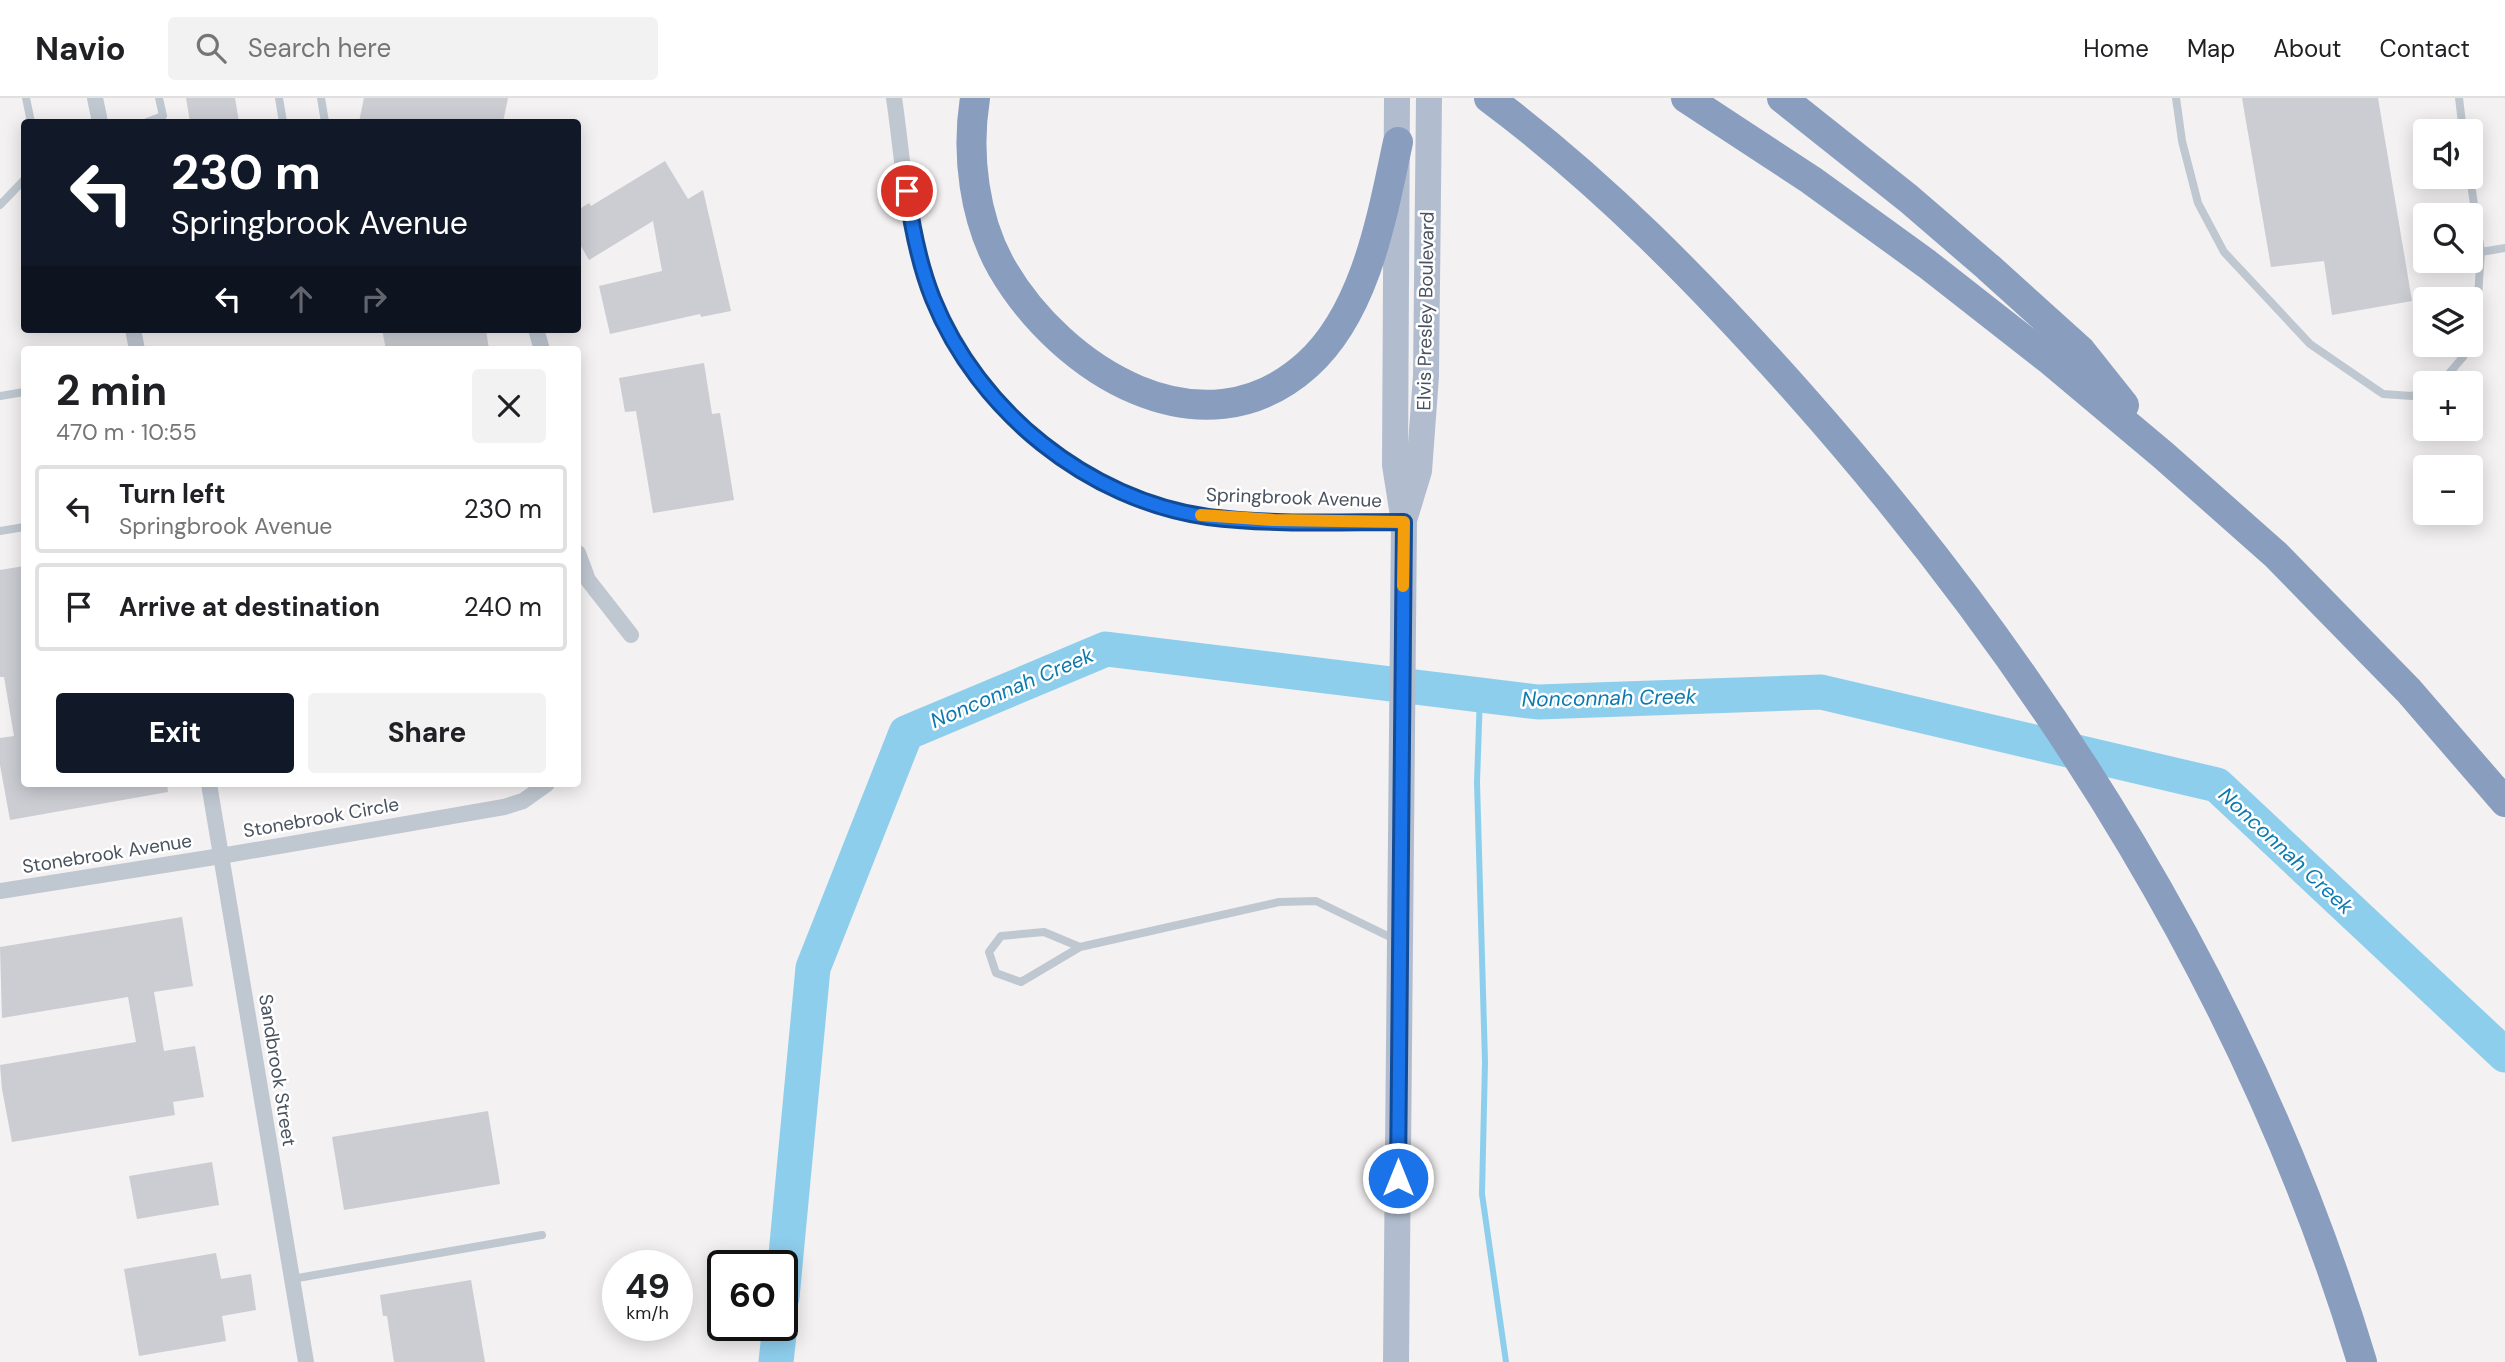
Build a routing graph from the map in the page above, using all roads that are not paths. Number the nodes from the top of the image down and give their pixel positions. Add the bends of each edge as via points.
1 (26, 98) edge
2 (95, 98) edge
3 (159, 98) edge
4 (279, 98) edge
5 (321, 98) edge
6 (894, 98) edge
7 (975, 98) edge
8 (1397, 98) edge
9 (1429, 98) edge
10 (1686, 98) edge
11 (1782, 98) edge
12 (2176, 98) edge
13 (2459, 98) edge
14 (1500, 106) edge
15 (30, 119) edge
16 (99, 119) edge
17 (155, 119) edge
18 (283, 119) edge
19 (324, 119) edge
20 (2462, 119) edge
21 (1398, 142) junction
22 (21, 183) edge
23 (0, 205) edge
24 (2505, 248) edge
25 (2483, 251) edge
26 (2463, 357) edge
27 (2451, 371) edge
28 (21, 392) edge
29 (0, 396) edge
30 (2413, 396) edge
31 (2163, 455) junction
32 (1404, 522) junction
33 (21, 528) edge
34 (0, 531) edge
35 (581, 561) edge
36 (631, 635) dead end
37 (210, 787) edge
38 (543, 787) edge
39 (2505, 802) edge
40 (221, 856) junction
41 (0, 891) edge
42 (1399, 942) junction
43 (1080, 947) junction
44 (542, 1236) dead end
45 (292, 1279) junction
46 (2361, 1360) edge
47 (306, 1362) edge
48 (1396, 1362) edge

1 - 15 lane
2 - 16 street
3 - 17 lane via 163,116
4 - 18 lane
5 - 19 lane
6 - 32 street, Springbrook Avenue via 915,238 933,299 980,380 1035,438 1079,470 1124,493 1177,510 1234,519
7 - 21 highway via 971,160 977,195 1001,266 1018,293 1073,352 1104,372 1170,401 1196,406 1260,394 1307,365 1325,344 1368,264
8 - 21 main road, Elvis Presley Boulevard
9 - 32 main road, Elvis Presley Boulevard via 1426,376 1419,471
10 - 31 highway via 1927,264
11 - 31 highway via 1909,199 2081,351
12 - 30 lane via 2198,203 2224,252 2310,344 2383,394
13 - 20 lane
14 - 46 highway via 1566,159 1675,260 1821,419 1936,556 2061,731 2171,912 2238,1042 2304,1197
21 - 32 main road, Elvis Presley Boulevard via 1395,465
22 - 23 lane
24 - 25 lane
26 - 27 lane
28 - 29 lane
31 - 39 highway via 2276,555 2409,691
32 - 42 main road, Elvis Presley Boulevard
33 - 34 lane
35 - 36 street via 588,580
37 - 40 street, Sandbrook Street
38 - 40 street, Stonebrook Circle via 504,807
40 - 41 street, Stonebrook Avenue
40 - 45 street, Sandbrook Street
42 - 43 lane via 1316,901 1279,902
42 - 48 main road, Elvis Presley Boulevard
43 - 43 lane via 1044,932 1001,936 989,953 996,973 1021,982
44 - 45 lane
45 - 47 street, Sandbrook Street

